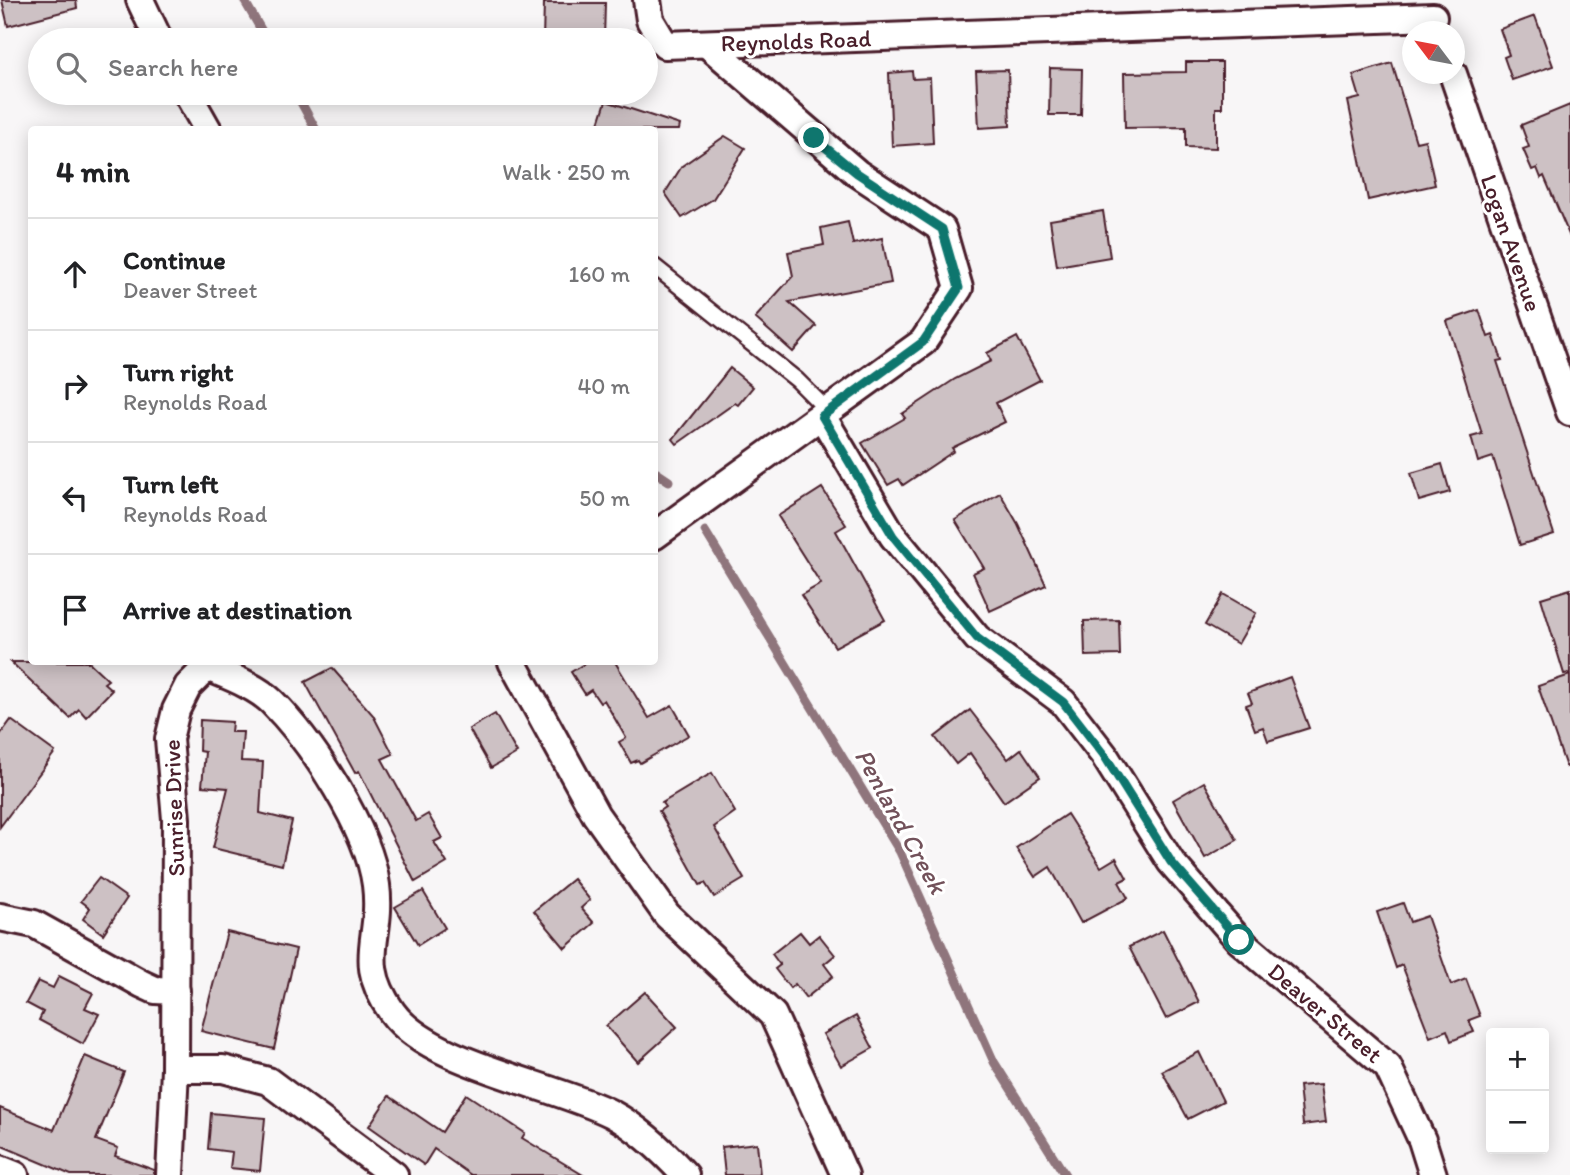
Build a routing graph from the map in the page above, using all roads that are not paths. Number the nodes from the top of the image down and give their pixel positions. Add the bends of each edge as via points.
1 (141, 0) edge
2 (647, 0) edge
3 (1433, 16) edge
4 (154, 28) edge
5 (655, 28) edge
6 (658, 33) edge
7 (706, 44) junction
8 (1456, 84) edge
9 (194, 105) edge
10 (206, 126) edge
11 (658, 269) edge
12 (1570, 412) edge
13 (825, 414) junction
14 (658, 533) edge
15 (206, 665) edge
16 (209, 665) edge
17 (514, 665) edge
18 (0, 917) edge
19 (176, 991) junction
20 (176, 1069) junction
21 (0, 1169) edge
22 (835, 1169) edge
23 (15, 1175) edge
24 (170, 1175) edge
25 (394, 1175) edge
26 (685, 1175) edge
27 (1433, 1175) edge

1 - 4 street
2 - 5 street
3 - 7 street, Reynolds Road
6 - 7 street via 665,44
7 - 13 street, Reynolds Road via 857,173 942,229 959,288 923,342
8 - 12 street, Logan Avenue
9 - 10 street
11 - 13 lane via 797,380
13 - 14 street, Reynolds Road
13 - 27 street, Deaver Street via 893,536 977,638 1063,702 1104,755 1171,862 1239,940 1388,1067 1423,1140
15 - 19 street, Sunrise Drive via 188,686 169,738 176,819
16 - 26 street, Sunrise Drive via 271,701 348,803 376,883 378,913 371,971 394,1016 441,1049 612,1115 650,1140
17 - 22 street via 596,815 667,915 773,1014
18 - 19 street via 34,924 142,985
19 - 20 street, Sunrise Drive
20 - 24 street, Sunrise Drive
20 - 25 street via 223,1069 268,1081
21 - 23 street

